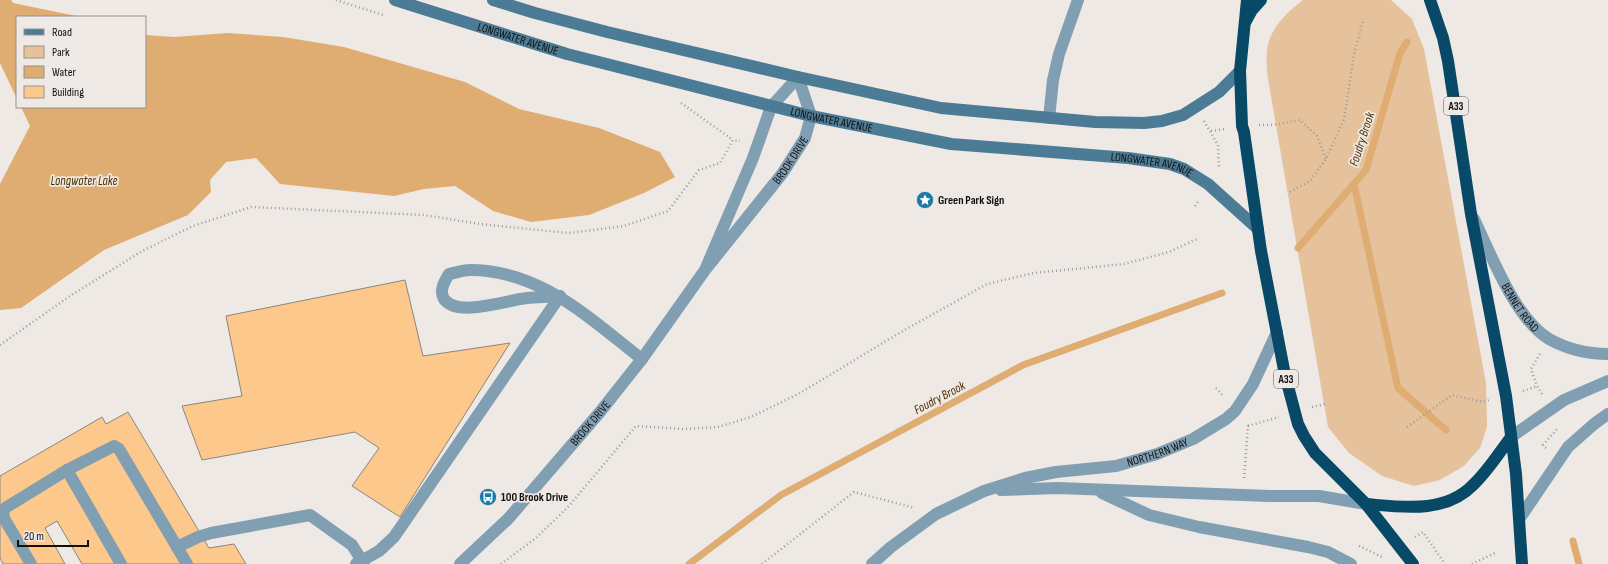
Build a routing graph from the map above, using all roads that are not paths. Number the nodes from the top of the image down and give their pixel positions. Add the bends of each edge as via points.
1 (395, 0) edge
2 (493, 0) edge
3 (1078, 0) edge
4 (1247, 0) edge
5 (1261, 0) edge
6 (1430, 0) edge
7 (1245, 22) junction
8 (1240, 71) junction
9 (798, 77) junction
10 (771, 107) junction
11 (811, 116) junction
12 (1049, 118) junction
13 (1471, 214) junction
14 (1258, 229) junction
15 (705, 270) junction
16 (560, 296) junction
17 (1277, 332) junction
18 (1608, 354) edge
19 (642, 359) junction
20 (1608, 381) edge
21 (1608, 414) edge
22 (1511, 437) junction
23 (68, 470) junction
24 (1097, 490) junction
25 (984, 491) junction
26 (1366, 504) junction
27 (1520, 518) junction
28 (177, 547) junction
29 (361, 563) edge
30 (31, 564) edge
31 (121, 564) edge
32 (187, 564) edge
33 (460, 564) edge
34 (872, 564) edge
35 (1351, 564) edge
36 (1413, 564) edge
37 (1522, 564) edge

1 - 10 street, LONGWATER AVENUE via 568,54
2 - 9 street via 535,14
3 - 12 street via 1059,54
4 - 7 highway, A33
5 - 7 highway, A33
6 - 13 highway, A33 via 1448,62
7 - 8 highway, A33
8 - 12 street via 1219,92 1176,117 1144,123
8 - 14 highway, A33 via 1242,126
9 - 10 street, BROOK DRIVE
9 - 11 street
9 - 12 street via 941,108
10 - 11 street, LONGWATER AVENUE
10 - 15 street, BROOK DRIVE via 753,158
11 - 14 street, LONGWATER AVENUE via 951,144 1152,160 1170,164 1184,169 1208,184
11 - 15 street, BROOK DRIVE via 805,138 782,174
13 - 18 street, BENNET ROAD via 1514,301 1534,326 1561,345
13 - 22 highway, A33 via 1506,396
14 - 17 highway, A33
15 - 19 street, BROOK DRIVE
16 - 16 street via 526,298 459,308 448,304 442,296 442,284 449,274 468,270 498,272 531,281
16 - 19 street
16 - 29 street via 394,537
17 - 25 street, NORTHERN WAY via 1253,384 1235,411 1193,439 1157,454 1116,466 1056,472 1025,478
17 - 26 highway, A33 via 1294,412 1304,436 1324,462
19 - 33 street, BROOK DRIVE via 508,519
20 - 22 street via 1564,400
21 - 27 street via 1568,447
22 - 26 highway via 1473,486 1454,498 1422,507
22 - 27 highway, A33
23 - 28 street via 114,446 119,449
23 - 30 street via 5,508 5,520
23 - 31 street
24 - 25 street, NORTHERN WAY via 1058,488
24 - 26 street, NORTHERN WAY via 1319,496
24 - 35 street, NORTHERN WAY via 1149,515 1198,527 1308,547 1328,552
25 - 34 street, NORTHERN WAY via 936,514
26 - 36 highway, A33
27 - 37 highway, A33
28 - 29 street via 211,533 310,515 352,545
28 - 32 street

